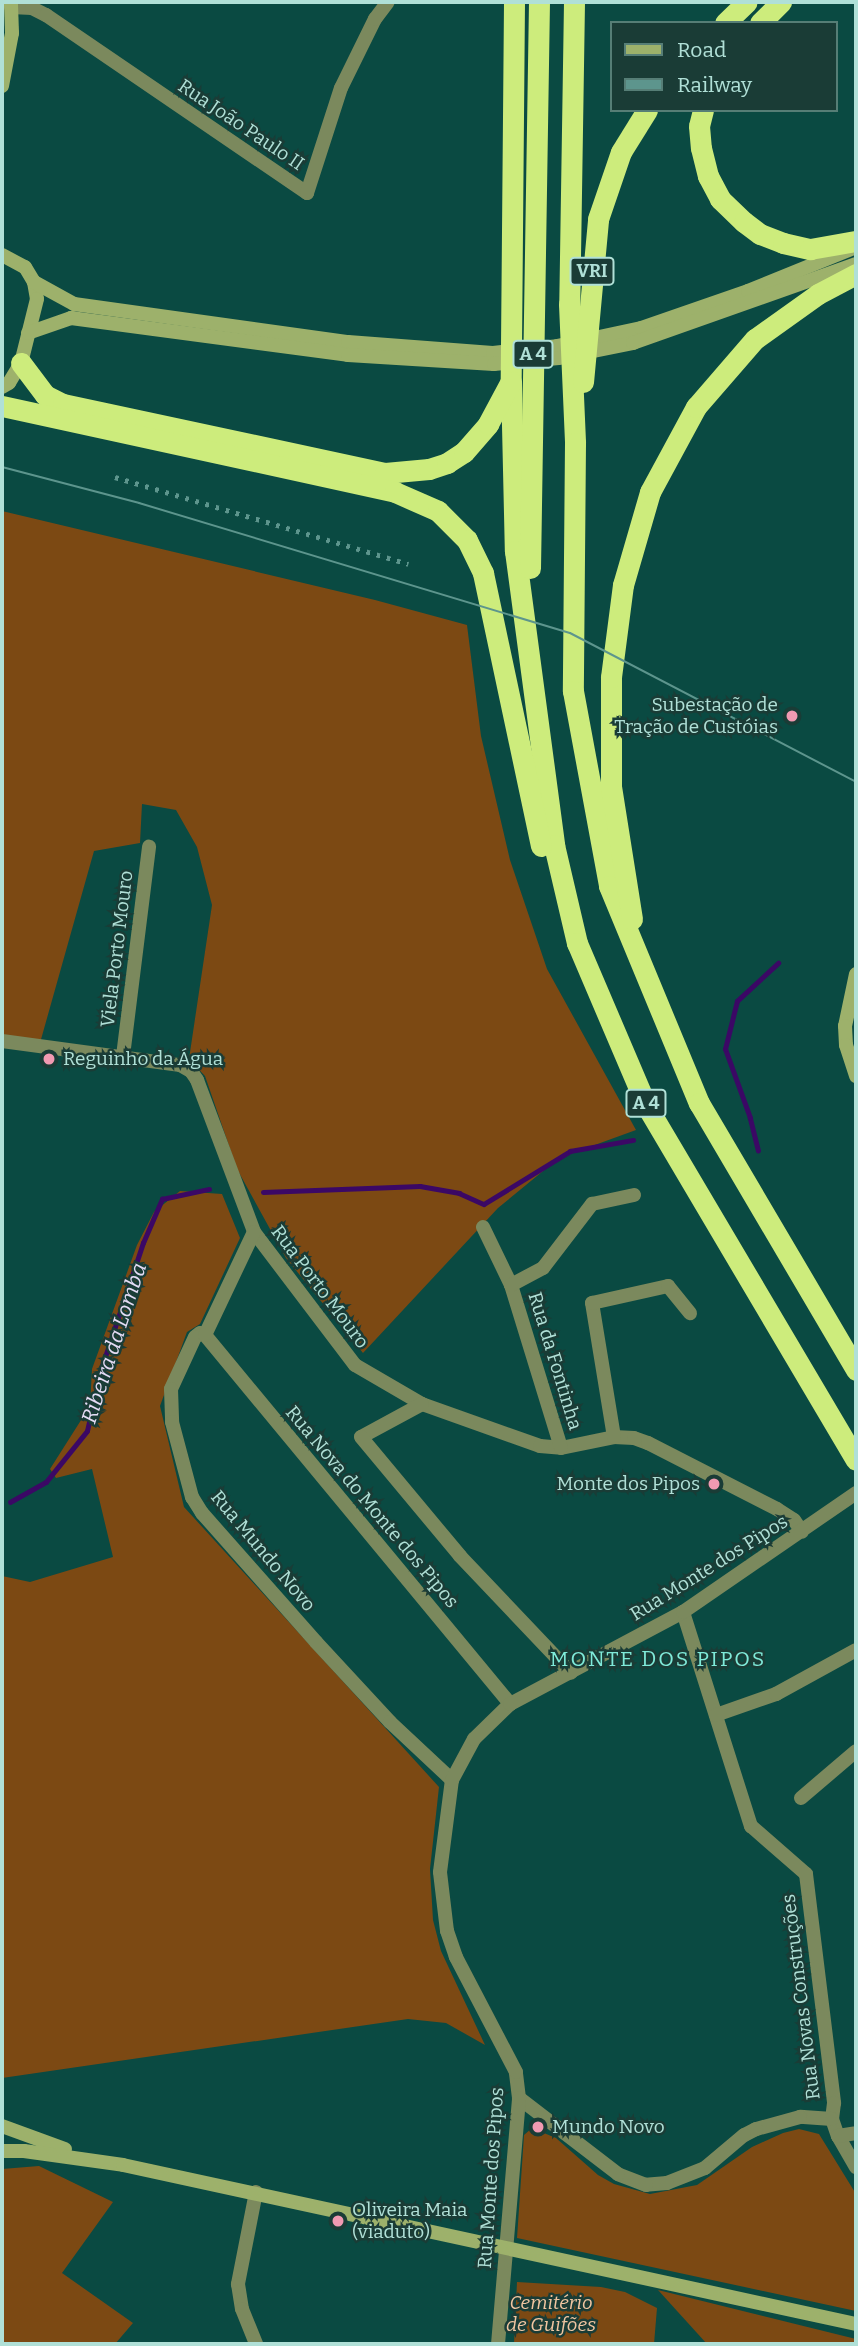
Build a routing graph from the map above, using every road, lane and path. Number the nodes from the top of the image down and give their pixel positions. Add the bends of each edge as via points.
1 (388, 2) edge
2 (503, 2) edge
3 (514, 2) edge
4 (539, 2) edge
5 (574, 2) edge
6 (747, 2) edge
7 (781, 2) edge
8 (11, 4) edge
9 (727, 21) edge
10 (762, 21) edge
11 (2, 86) edge
12 (512, 96) junction
13 (646, 112) edge
14 (702, 112) edge
15 (856, 242) edge
16 (2, 244) edge
17 (856, 248) edge
18 (6, 256) edge
19 (856, 264) edge
20 (856, 274) edge
21 (34, 282) junction
22 (28, 333) junction
23 (449, 358) junction
24 (21, 363) junction
25 (511, 381) junction
26 (2, 387) edge
27 (2, 405) edge
28 (575, 443) junction
29 (534, 707) junction
30 (149, 847) dead end
31 (577, 943) junction
32 (636, 946) junction
33 (856, 974) edge
34 (2, 1041) edge
35 (123, 1056) junction
36 (856, 1076) edge
37 (634, 1195) dead end
38 (483, 1227) dead end
39 (254, 1231) junction
40 (511, 1285) junction
41 (690, 1313) dead end
42 (205, 1335) junction
43 (856, 1370) edge
44 (422, 1404) junction
45 (614, 1437) junction
46 (561, 1448) junction
47 (856, 1460) edge
48 (856, 1493) edge
49 (802, 1532) junction
50 (683, 1612) junction
51 (856, 1650) edge
52 (570, 1673) junction
53 (510, 1704) junction
54 (716, 1715) junction
55 (856, 1751) edge
56 (452, 1780) junction
57 (801, 1798) dead end
58 (519, 2098) junction
59 (832, 2119) junction
60 (2, 2126) edge
61 (856, 2133) edge
62 (838, 2136) junction
63 (2, 2151) edge
64 (99, 2161) junction
65 (856, 2167) edge
66 (256, 2192) junction
67 (856, 2324) edge
68 (256, 2344) edge
69 (498, 2344) edge

1 - 8 street, Rua João Paulo II via 341,88 307,193 46,15
2 - 12 highway
3 - 12 highway
4 - 29 highway, A 4 via 529,549
5 - 28 highway, A 4 via 569,304
6 - 9 highway
7 - 10 highway
8 - 11 main road via 12,33
12 - 25 highway
13 - 28 highway, VRI via 621,152 598,219
14 - 15 highway via 699,126 708,176 720,199 744,222 760,234 810,249
16 - 18 main road
17 - 23 main road via 641,328 557,346
18 - 21 main road via 25,267
19 - 23 main road via 632,343 559,358 494,364
20 - 32 highway via 818,294 755,340 695,407 650,492 623,585 611,677 611,787
21 - 22 main road via 37,299
21 - 23 main road via 74,304
22 - 23 main road via 71,318 348,355
22 - 24 main road
24 - 25 highway via 45,395 63,404 385,473 429,470 464,452 488,424
24 - 26 main road
25 - 29 highway via 515,551
27 - 31 highway via 396,492 438,511 467,540 483,573 542,851
28 - 32 highway, A 4 via 573,691 609,886
29 - 31 highway, A 4 via 554,845
30 - 35 street, Viela Porto Mouro
31 - 47 highway, A 4 via 646,1105
32 - 43 highway, A 4 via 699,1103
33 - 36 main road via 845,1026
34 - 35 street, Rua Porto Mouro
35 - 39 street, Rua Porto Mouro via 191,1071
37 - 40 street, Rua da Fontinha via 592,1204 543,1268
38 - 40 street, Rua da Fontinha
39 - 42 street, Rua Mundo Novo
39 - 44 street, Rua Porto Mouro via 355,1365
40 - 46 street, Rua da Fontinha
41 - 45 street via 668,1286 592,1303
42 - 53 street, Rua Nova do Monte dos Pipos
42 - 56 street, Rua Mundo Novo via 195,1337 171,1388 172,1422 192,1497 201,1513 316,1642
44 - 46 street, Rua Porto Mouro via 540,1446
44 - 52 street via 361,1437 460,1556
45 - 46 street, Rua Porto Mouro
45 - 49 street, Rua Porto Mouro via 648,1443 777,1509
48 - 49 street, Rua Monte dos Pipos
49 - 50 street, Rua Monte dos Pipos
50 - 52 street, Rua Monte dos Pipos
50 - 54 street, Rua Novas Construções
51 - 54 street via 776,1694
52 - 53 street, Rua Monte dos Pipos
53 - 56 street, Rua Monte dos Pipos via 474,1740
54 - 59 street, Rua Novas Construções via 751,1826 806,1874 834,2103
55 - 57 street
56 - 58 street, Rua Monte dos Pipos via 440,1872 447,1931 516,2073
58 - 59 street via 618,2174 646,2185 695,2173 744,2136 779,2121
58 - 69 street, Rua Monte dos Pipos
59 - 62 street, Rua Novas Construções
60 - 64 main road
61 - 62 street
62 - 65 street, Rua Novas Construções
63 - 64 main road
64 - 66 main road
66 - 67 main road
66 - 68 street via 238,2284

